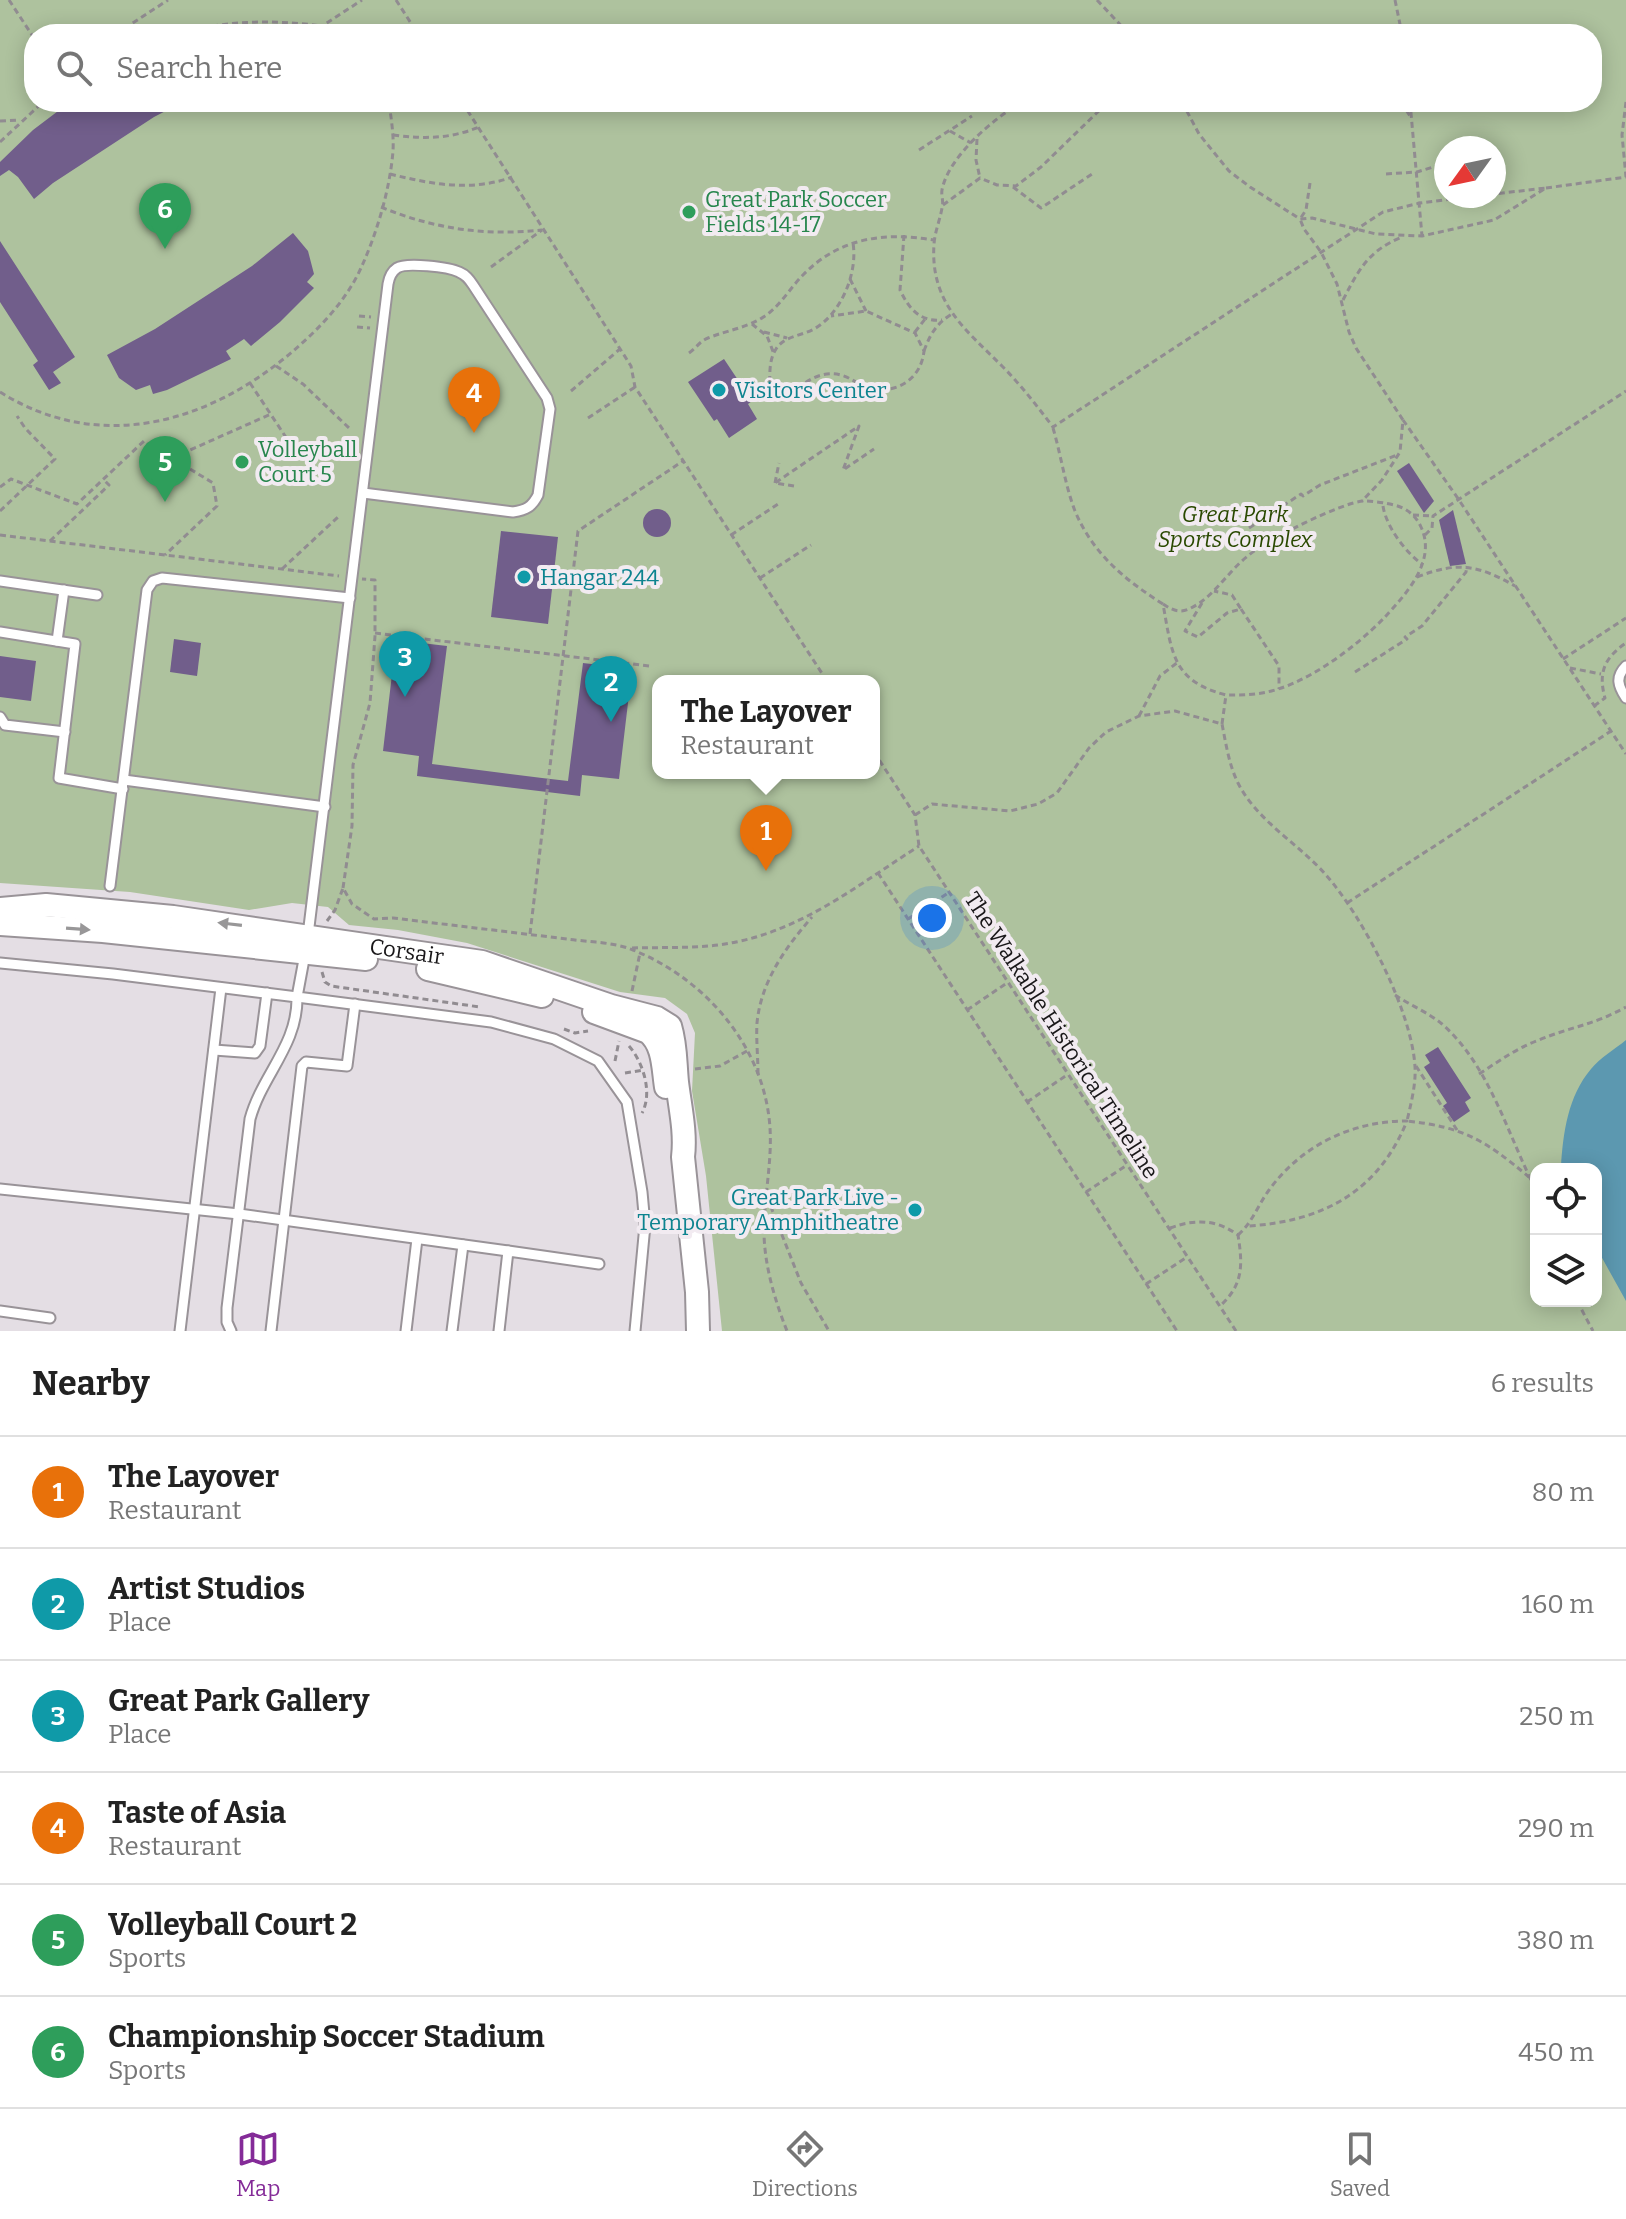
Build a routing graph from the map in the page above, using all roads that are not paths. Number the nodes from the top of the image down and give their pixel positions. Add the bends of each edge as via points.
1 (363, 493) junction
2 (0, 581) edge
3 (64, 590) junction
4 (97, 595) dead end
5 (350, 598) junction
6 (0, 632) edge
7 (57, 641) junction
8 (1626, 666) edge
9 (1626, 698) edge
10 (0, 717) edge
11 (65, 732) junction
12 (123, 785) junction
13 (325, 807) junction
14 (110, 886) dead end
15 (0, 909) edge
16 (0, 924) edge
17 (306, 944) junction
18 (0, 963) edge
19 (221, 988) junction
20 (267, 993) junction
21 (297, 997) junction
22 (355, 1004) junction
23 (214, 1050) junction
24 (0, 1189) edge
25 (195, 1208) junction
26 (239, 1214) junction
27 (284, 1220) junction
28 (417, 1239) junction
29 (463, 1245) junction
30 (508, 1251) junction
31 (599, 1264) dead end
32 (697, 1292) junction
33 (0, 1311) edge
34 (50, 1318) dead end
35 (180, 1331) edge
36 (231, 1331) edge
37 (271, 1331) edge
38 (406, 1331) edge
39 (452, 1331) edge
40 (499, 1331) edge
41 (635, 1331) edge
42 (698, 1331) edge
43 (706, 1331) edge

1 - 1 lane via 390,275 406,265 456,270 473,285 547,398 550,409 538,495 525,510 513,512
1 - 5 lane
2 - 3 lane
3 - 4 lane
3 - 7 lane
5 - 12 lane via 153,581 147,590
5 - 13 lane
6 - 7 lane
7 - 11 lane via 75,644
8 - 9 lane via 1619,687
10 - 11 lane via 5,725
11 - 12 lane via 59,778
12 - 13 lane
12 - 14 lane
13 - 17 lane
17 -> 15 street, Corsair via 173,917 46,905
16 -> 17 street, Corsair
17 - 21 lane
17 - 32 street, Corsair via 482,962 670,1026
18 - 19 lane
19 - 20 lane
19 - 23 lane
20 - 21 lane
20 - 23 lane via 255,1053
21 - 22 lane
21 - 26 lane via 293,1033 257,1094 250,1119
22 - 27 lane via 347,1066 302,1066
22 - 41 lane via 515,1027 598,1061 627,1102 642,1192 645,1225
23 - 25 lane
24 - 25 lane
25 - 26 lane
25 - 35 lane
26 - 27 lane
26 - 36 lane via 227,1308
27 - 28 lane
27 - 37 lane
28 - 29 lane
28 - 38 lane
29 - 30 lane
29 - 39 lane
30 - 31 lane
30 - 40 lane
32 - 42 street, Corsair
32 - 43 street, Corsair
33 - 34 lane

